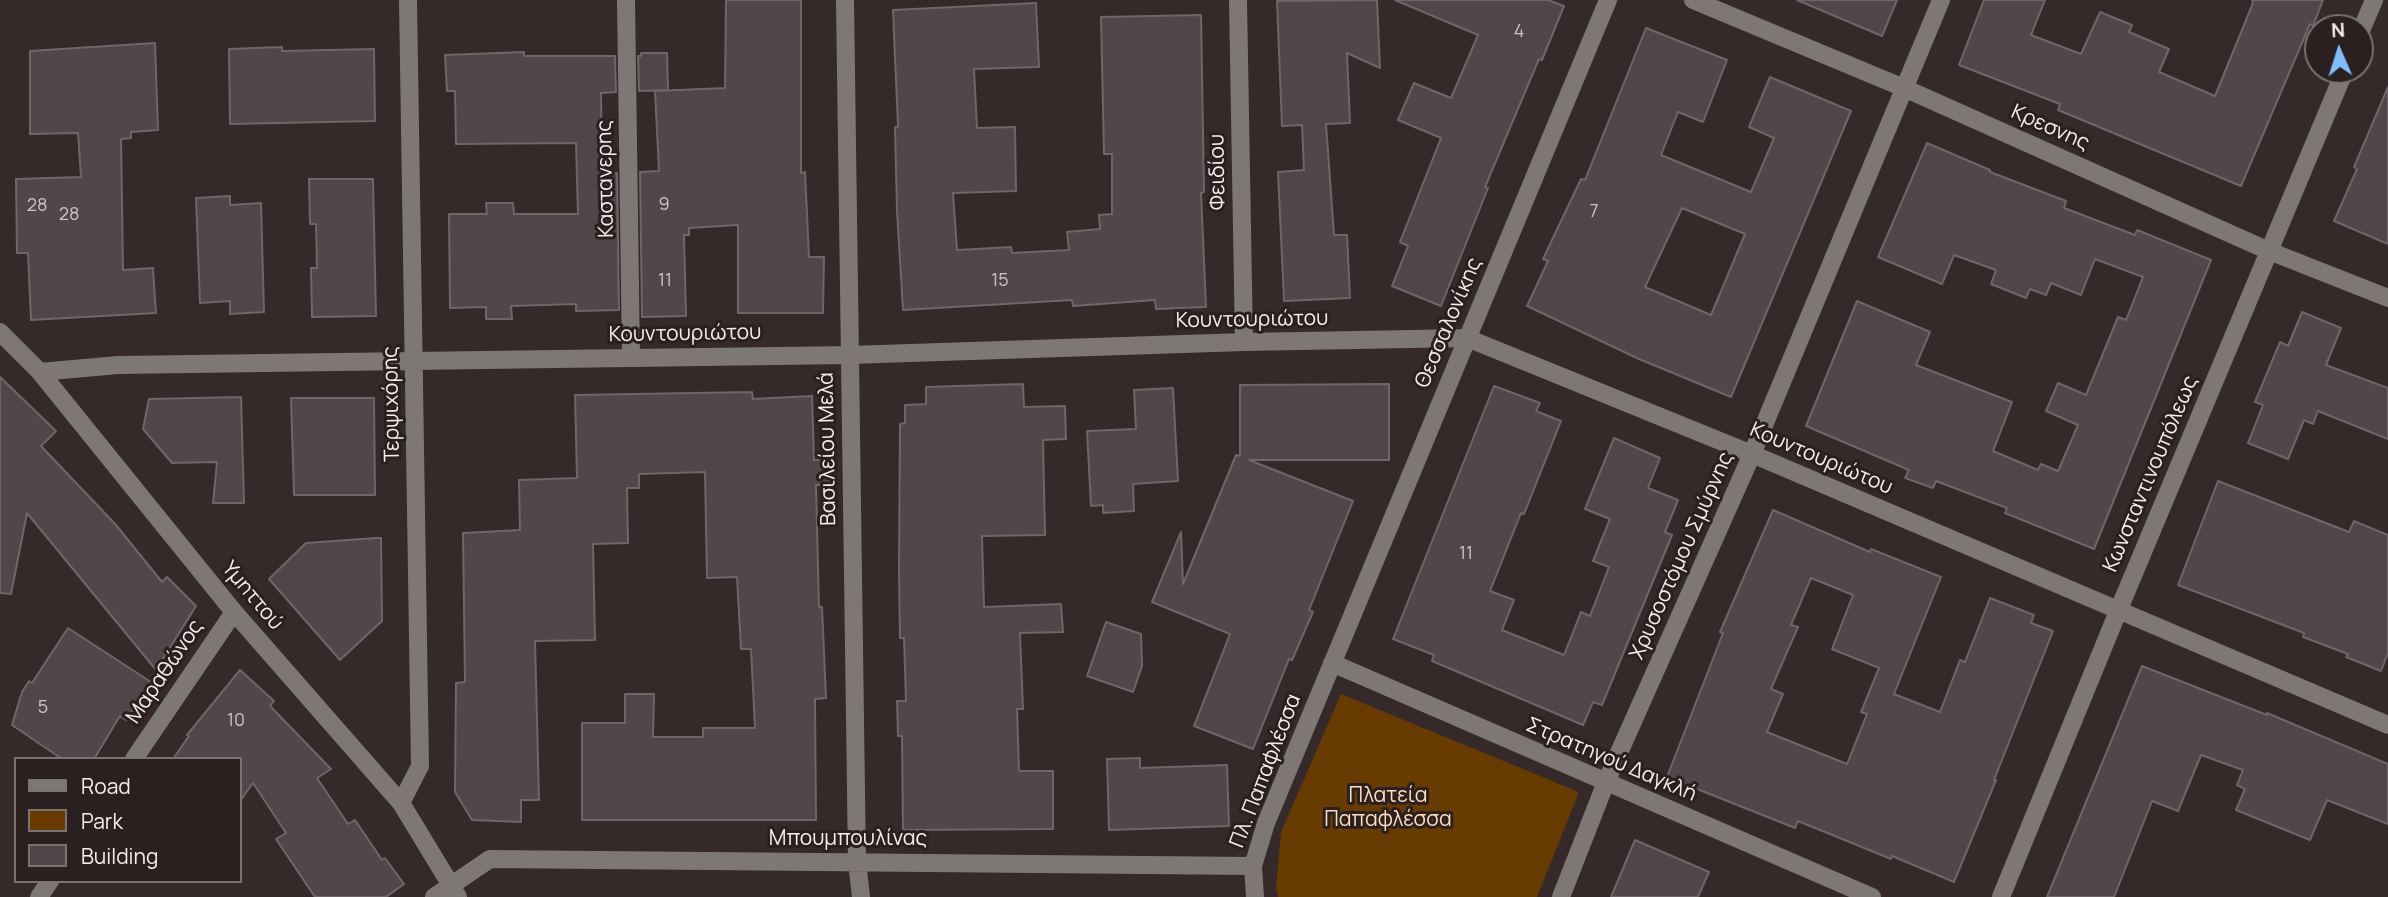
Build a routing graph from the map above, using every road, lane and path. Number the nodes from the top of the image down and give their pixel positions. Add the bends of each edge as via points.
1 (408, 0) edge
2 (626, 0) edge
3 (845, 0) edge
4 (1238, 0) edge
5 (1608, 0) edge
6 (1693, 0) edge
7 (1941, 0) edge
8 (2339, 84) edge
9 (1903, 88) junction
10 (2270, 251) junction
11 (2388, 298) edge
12 (0, 332) edge
13 (1467, 338) junction
14 (1244, 342) junction
15 (849, 355) junction
16 (631, 357) junction
17 (415, 361) junction
18 (40, 372) junction
19 (1752, 454) junction
20 (2119, 609) junction
21 (234, 612) junction
22 (1332, 663) junction
23 (2388, 725) edge
24 (135, 757) edge
25 (1606, 782) junction
26 (401, 803) junction
27 (857, 862) junction
28 (1253, 866) junction
29 (454, 891) edge
30 (434, 897) edge
31 (861, 897) edge
32 (1255, 897) edge
33 (1561, 897) edge
34 (1872, 897) edge
35 (2001, 897) edge

1 - 17 street, Τερψιχόρης
2 - 16 street, Καστανερης
3 - 15 street, Βασιλείου Μελά
4 - 14 street, Φειδίου
5 - 13 street, Θεσσαλονίκης
6 - 9 street, Κρεσνης
7 - 9 street, Χρυσοστόμου Σμύρνης
8 - 10 street, Κωνσταντινουπόλεως
9 - 10 street, Κρεσνης
9 - 19 street, Χρυσοστόμου Σμύρνης
10 - 11 street, Κρεσνης
10 - 20 street, Κωνσταντινουπόλεως
12 - 18 street, Υμηττού
13 - 14 street, Κουντουριώτου
13 - 19 street, Κουντουριώτου
13 - 22 street, Θεσσαλονίκης
14 - 15 street, Κουντουριώτου
15 - 16 street, Κουντουριώτου
15 - 27 street, Βασιλείου Μελά
16 - 17 street, Κουντουριώτου
17 - 18 street, Κουντουριώτου via 118,365
17 - 26 street, Τερψιχόρης via 419,766
18 - 21 street, Υμηττού
19 - 20 street, Κουντουριώτου
19 - 25 street, Χρυσοστόμου Σμύρνης
20 - 23 street, Κουντουριώτου
20 - 35 street, Κωνσταντινουπόλεως
21 - 24 street, Μαραθώνος
21 - 26 street, Υμηττού
22 - 25 street, Στρατηγού Δαγκλή
22 - 28 street, Πλ. Παπαφλέσσα
25 - 33 street, Χρυσοστόμου Σμύρνης
25 - 34 street, Στρατηγού Δαγκλή
26 - 29 street, Υμηττού
27 - 28 street, Μπουμπουλίνας
27 - 29 street, Μπουμπουλίνας via 490,859
27 - 31 street, Βασιλείου Μελά
28 - 32 street, Πλ. Παπαφλέσσα
29 - 30 street, Μπουμπουλίνας

